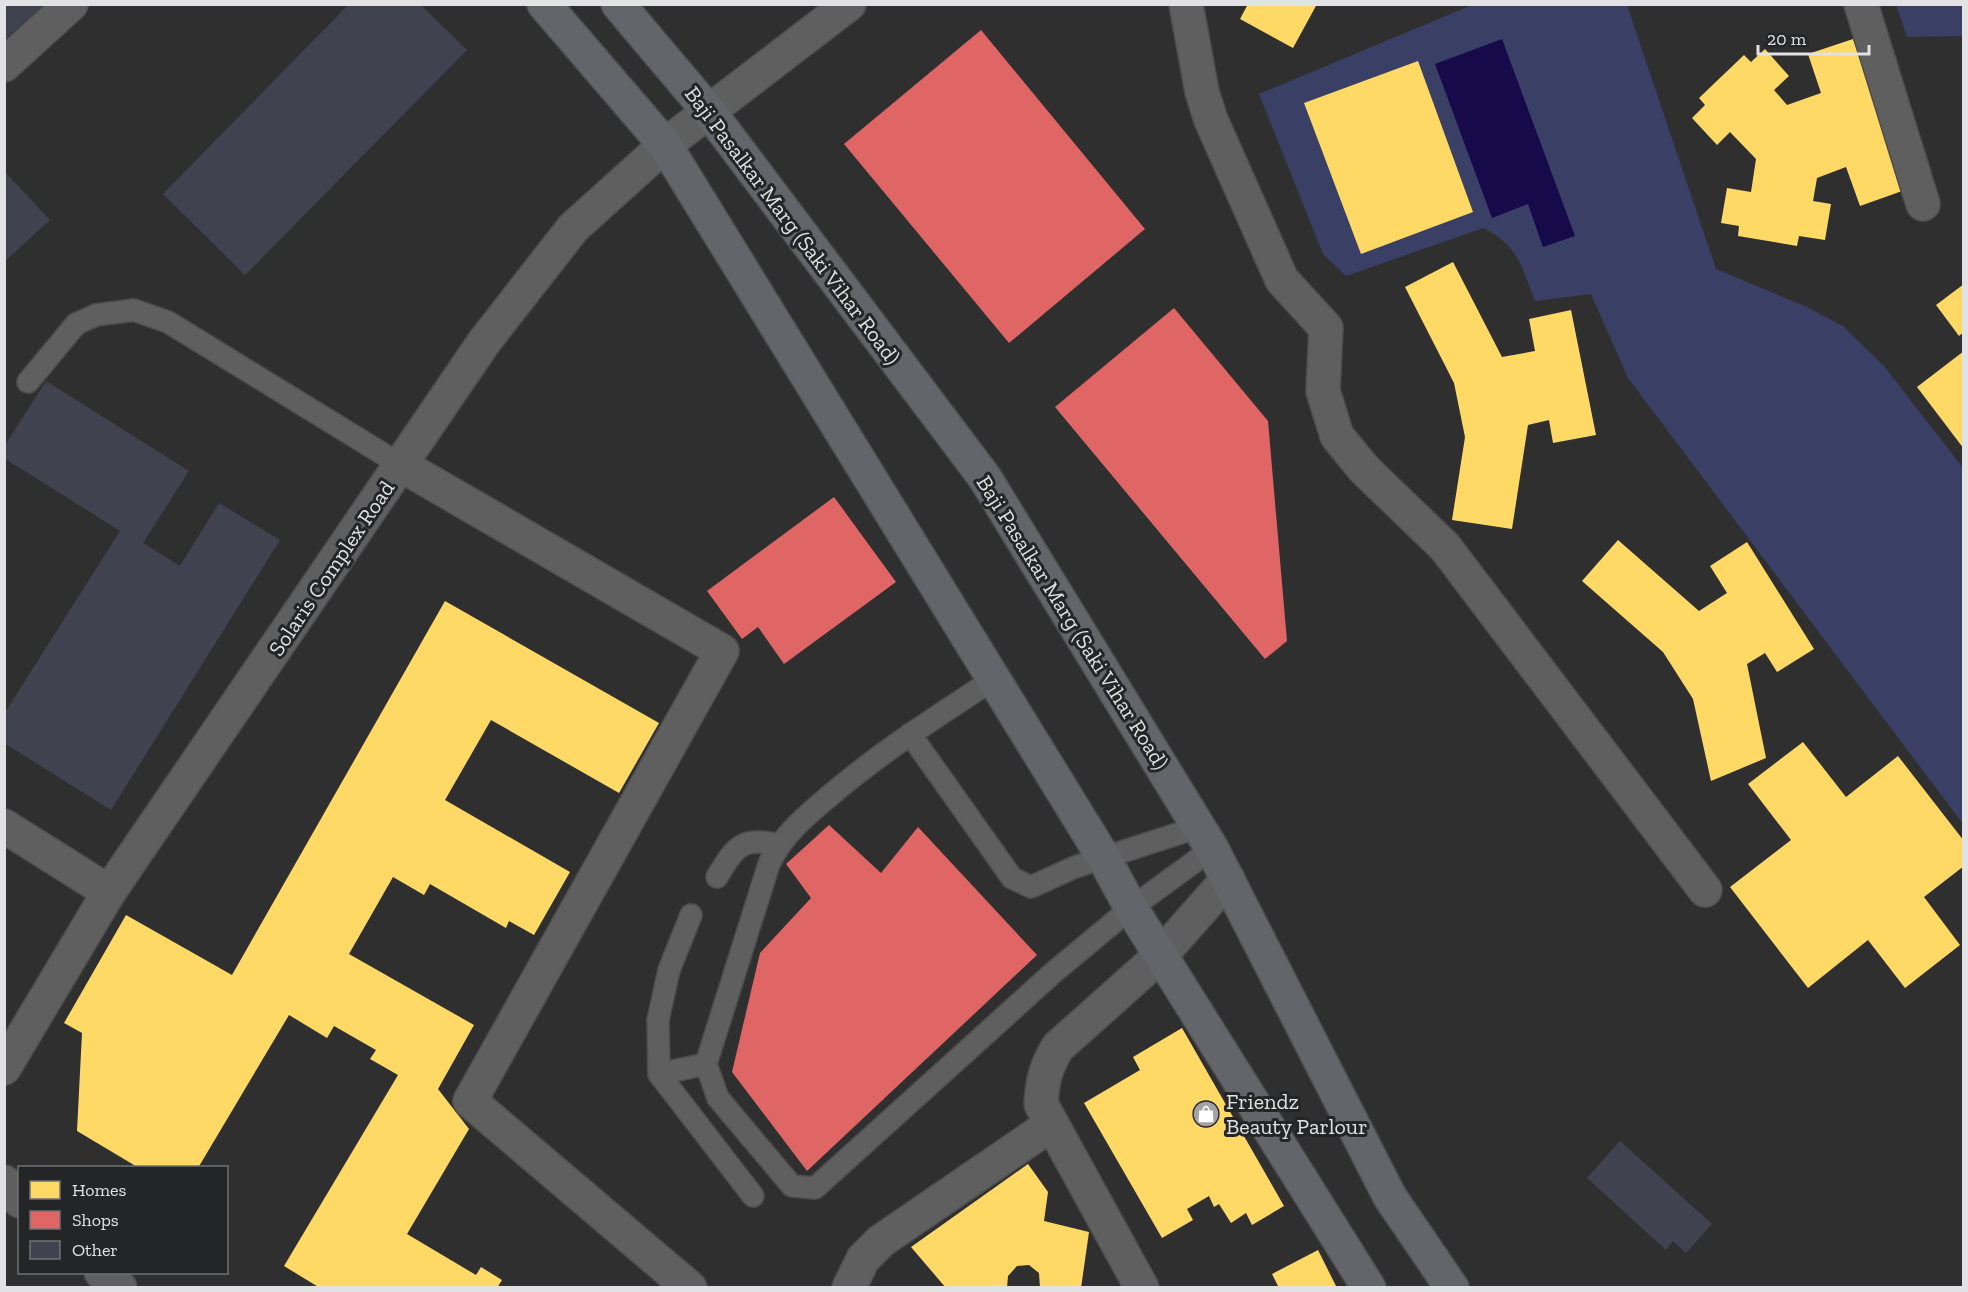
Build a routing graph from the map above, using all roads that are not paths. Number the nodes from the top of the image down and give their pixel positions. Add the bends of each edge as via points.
1 (70, 4) edge
2 (544, 4) edge
3 (618, 4) edge
4 (849, 4) edge
5 (1186, 4) edge
6 (1861, 4) edge
7 (4, 65) edge
8 (710, 113) junction
9 (665, 145) junction
10 (1923, 204) dead end
11 (28, 381) dead end
12 (401, 465) junction
13 (994, 679) junction
14 (910, 734) junction
15 (4, 826) edge
16 (1206, 838) junction
17 (778, 845) junction
18 (1105, 860) junction
19 (717, 877) dead end
20 (1228, 879) junction
21 (1705, 890) dead end
22 (109, 892) junction
23 (1131, 908) junction
24 (691, 915) dead end
25 (1161, 955) junction
26 (706, 1064) junction
27 (4, 1068) edge
28 (659, 1074) junction
29 (1052, 1124) junction
30 (4, 1182) edge
31 (753, 1196) dead end
32 (18, 1199) edge
33 (104, 1274) edge
34 (120, 1287) edge
35 (690, 1287) edge
36 (849, 1287) edge
37 (1142, 1287) edge
38 (1369, 1287) edge
39 (1452, 1287) edge

1 - 7 street
2 - 9 main road
3 - 8 main road, Baji Pasalkar Marg (Saki Vihar Road)
4 - 8 street, Solaris Complex Road
5 - 21 street via 1211,120 1282,280 1326,328 1323,391 1337,436 1364,469 1445,547
6 - 10 street
8 - 9 street, Solaris Complex Road
8 - 16 main road, Baji Pasalkar Marg (Saki Vihar Road) via 985,478
9 - 12 street, Solaris Complex Road via 573,228 483,342
9 - 13 main road
11 - 12 lane via 76,324 96,315 134,310 168,322
12 - 22 street, Solaris Complex Road
12 - 35 street via 722,651 470,1101
13 - 14 lane
13 - 18 main road
14 - 17 lane via 878,755
14 - 18 lane via 1012,878 1031,887 1075,867
15 - 22 street
16 - 18 lane
16 - 20 main road, Baji Pasalkar Marg (Saki Vihar Road)
16 - 23 lane
17 - 19 lane via 757,840 734,848
17 - 26 lane
18 - 23 main road
20 - 25 street
20 - 39 main road, Baji Pasalkar Marg (Saki Vihar Road) via 1390,1197
22 - 27 street, Solaris Complex Road
23 - 25 main road
23 - 26 lane via 1054,972 815,1188 792,1186 718,1098
24 - 28 lane via 669,970 658,1020
25 - 29 street via 1058,1047 1047,1064 1041,1104
25 - 38 main road
26 - 28 lane
28 - 31 lane
29 - 36 street via 881,1241 863,1259
29 - 37 street
30 - 32 street
33 - 34 street

